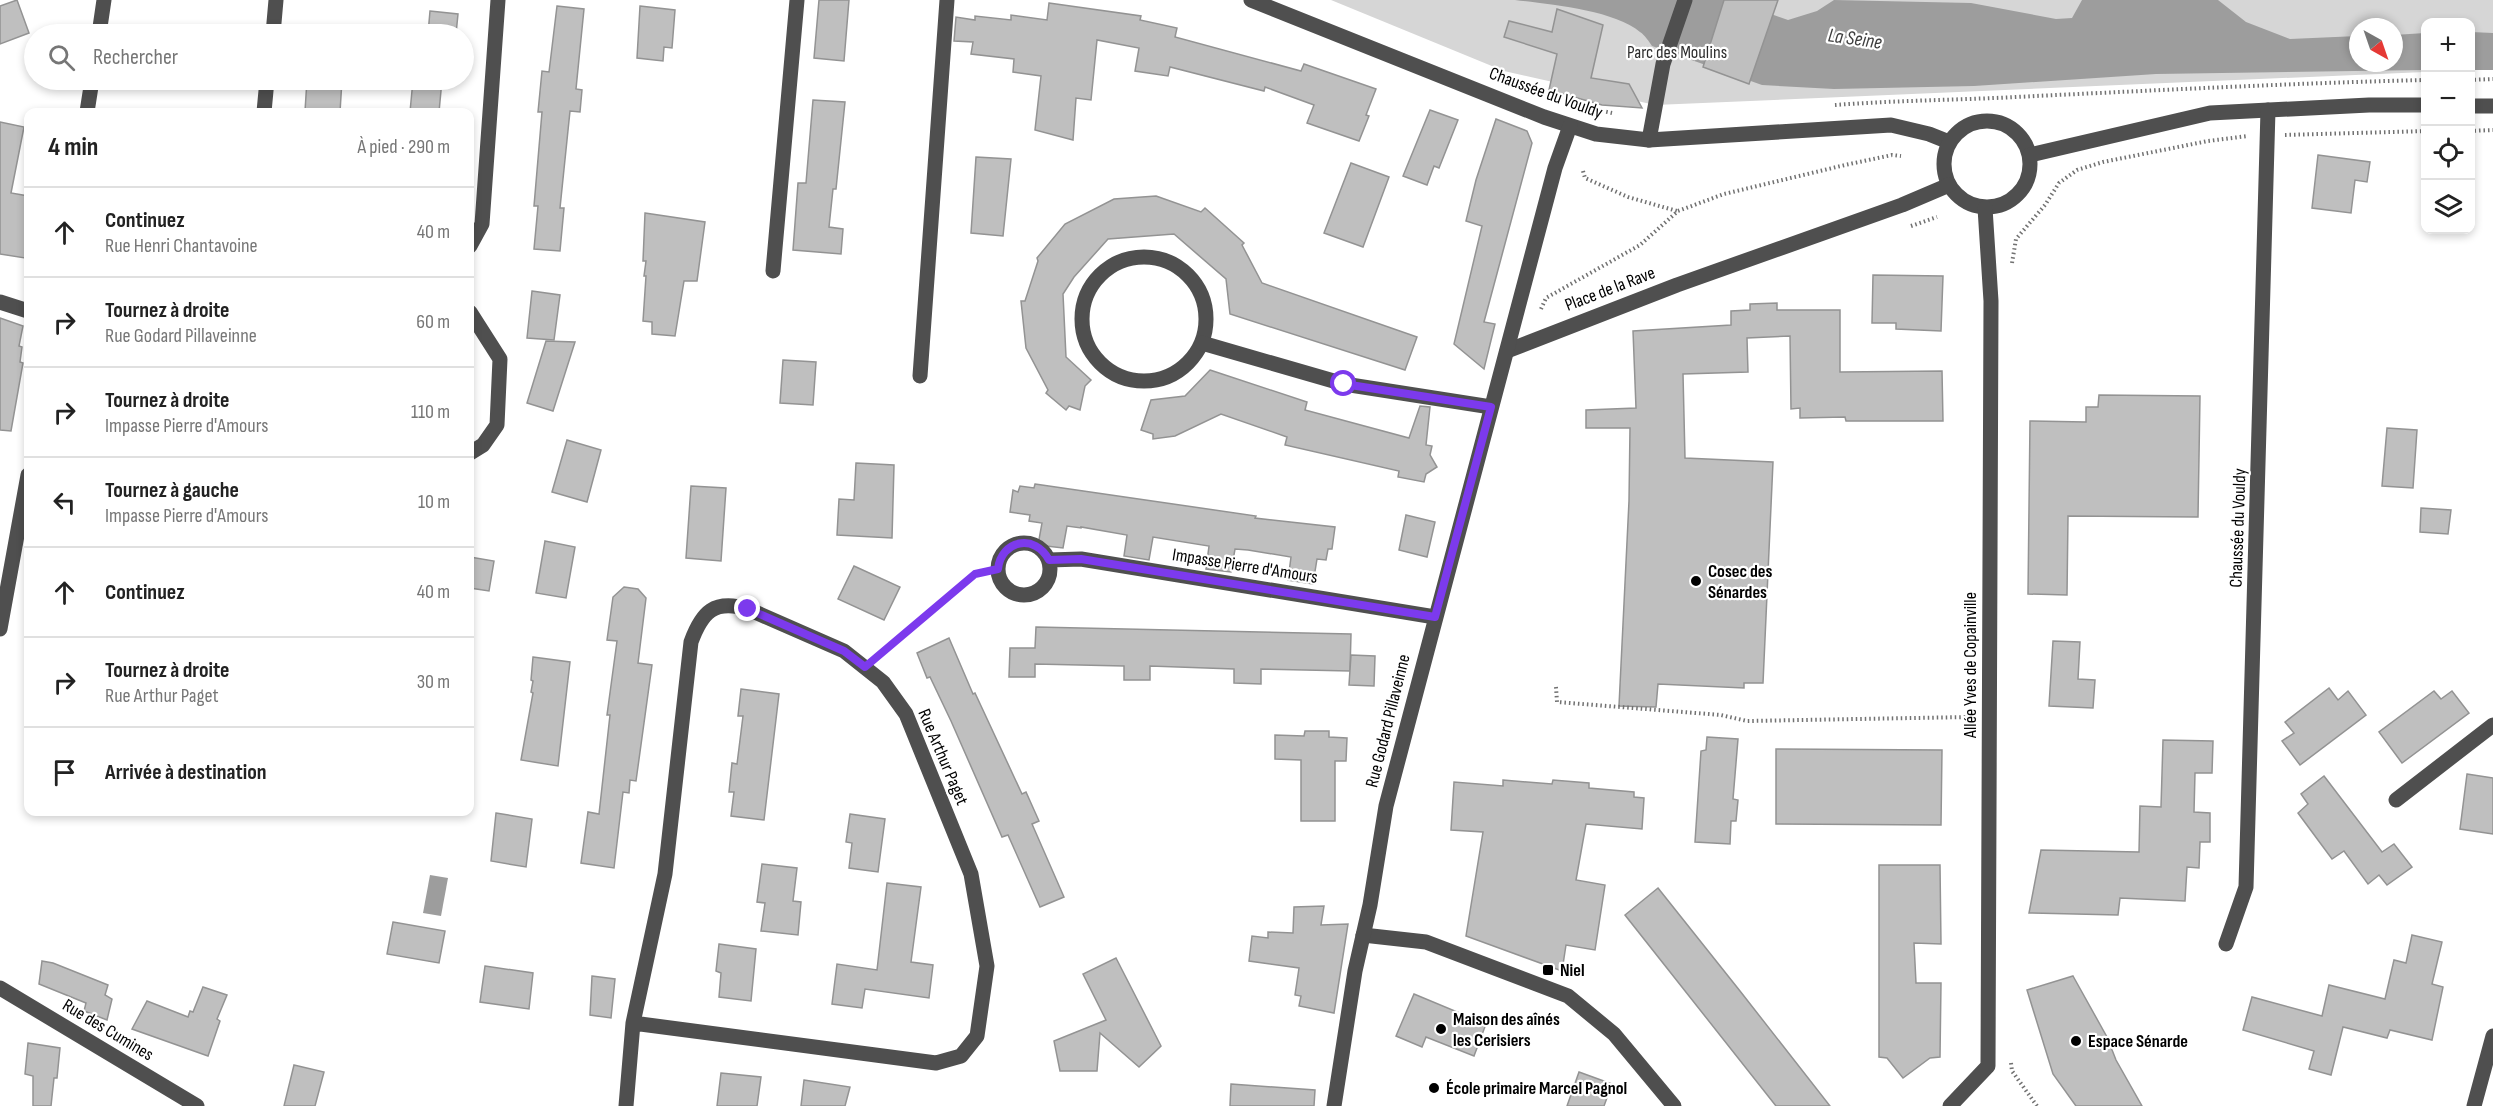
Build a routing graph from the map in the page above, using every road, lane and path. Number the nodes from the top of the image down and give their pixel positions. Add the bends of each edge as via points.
1 (104, 0) edge
2 (276, 0) edge
3 (498, 0) edge
4 (797, 0) edge
5 (947, 0) edge
6 (1251, 0) edge
7 (1685, 0) edge
8 (100, 24) edge
9 (274, 24) edge
10 (2493, 79) edge
11 (2421, 80) edge
12 (2475, 80) edge
13 (90, 90) edge
14 (266, 90) edge
15 (2421, 105) edge
16 (1830, 106) dead end
17 (2475, 106) edge
18 (2493, 106) edge
19 (88, 108) edge
20 (264, 108) edge
21 (1587, 108) dead end
22 (2268, 110) junction
23 (1615, 113) dead end
24 (1570, 126) junction
25 (2475, 130) edge
26 (2493, 130) edge
27 (2421, 131) edge
28 (2269, 136) junction
29 (1649, 140) junction
30 (1949, 142) junction
31 (2030, 155) junction
32 (1901, 156) dead end
33 (1583, 171) dead end
34 (1949, 186) junction
35 (1985, 208) junction
36 (1678, 212) junction
37 (1937, 217) dead end
38 (1904, 229) dead end
39 (474, 239) edge
40 (2012, 259) dead end
41 (773, 271) dead end
42 (0, 302) edge
43 (24, 310) edge
44 (1537, 316) dead end
45 (474, 318) edge
46 (1202, 343) junction
47 (1507, 351) junction
48 (920, 376) dead end
49 (1491, 407) junction
50 (476, 449) edge
51 (24, 497) edge
52 (1049, 560) junction
53 (998, 569) junction
54 (1435, 617) junction
55 (0, 629) edge
56 (865, 667) junction
57 (1556, 687) dead end
58 (1989, 717) junction
59 (2493, 725) edge
60 (2396, 800) dead end
61 (1363, 934) junction
62 (2226, 944) dead end
63 (0, 988) edge
64 (633, 1023) junction
65 (2493, 1036) edge
66 (2012, 1071) dead end
67 (197, 1106) edge
68 (626, 1106) edge
69 (1334, 1106) edge
70 (1674, 1106) edge
71 (1950, 1106) edge
72 (2037, 1106) edge
73 (2474, 1106) edge

1 - 8 street
2 - 9 street
3 - 39 street via 482,224
4 - 41 street
5 - 48 street
6 - 24 street, Chaussée du Vouldy
7 - 29 street via 1663,64
10 - 12 path
11 - 16 path
13 - 19 street
14 - 20 street
15 - 22 street
17 - 18 street
21 - 23 path
22 - 28 street, Chaussée du Vouldy
22 - 31 street via 2210,113
24 - 29 street, Chaussée du Vouldy via 1596,134
24 - 47 street via 1555,168
25 - 26 path
27 - 28 path
28 - 40 path via 2208,141 2077,170 2059,183 2016,239
28 - 62 street, Chaussée du Vouldy via 2246,887
29 - 30 street, Chaussée du Vouldy via 1891,125
30 - 31 street via 1964,127 1994,122 2021,136
30 - 34 street via 1944,156
31 - 35 street via 2030,175 2020,192 2005,204
32 - 36 path via 1724,194
33 - 36 path via 1585,178 1628,197
34 - 35 street via 1964,202
34 - 47 street, Place de la Rave
35 - 58 street, Allée Yves de Copainville via 1991,302
36 - 44 path via 1640,245 1546,298
37 - 38 path
42 - 43 street
45 - 50 street via 500,359 497,425
46 - 46 street via 1191,360 1167,377 1138,382 1118,376 1101,366 1082,332 1082,311 1088,291 1100,274 1118,262 1139,257 1170,263 1195,282 1204,301
46 - 49 street via 1344,384
47 - 49 street, Rue Godard Pillaveinne
49 - 54 street, Rue Godard Pillaveinne
51 - 55 street
52 - 53 street via 1039,547 1023,542 1002,554
52 - 53 street via 1044,586 1029,594 1020,595 1004,586
52 - 54 street, Impasse Pierre d'Amours via 1081,559
53 - 56 path via 975,574
54 - 61 street, Rue Godard Pillaveinne via 1386,806
56 - 64 street, Rue Arthur Paget via 844,651 732,604 712,608 698,622 691,642 665,874
56 - 64 street, Rue Arthur Paget via 883,682 906,714 971,874 987,966 977,1036 960,1056 936,1063
57 - 58 path via 1557,702 1721,715 1747,721
58 - 71 street, Allée Yves de Copainville via 1988,1066
59 - 60 street
61 - 69 street, Rue Godard Pillaveinne
61 - 70 street via 1426,942 1568,996 1614,1034
63 - 67 street, Rue des Cumines
64 - 68 street, Rue Arthur Paget
65 - 73 street
66 - 72 path

